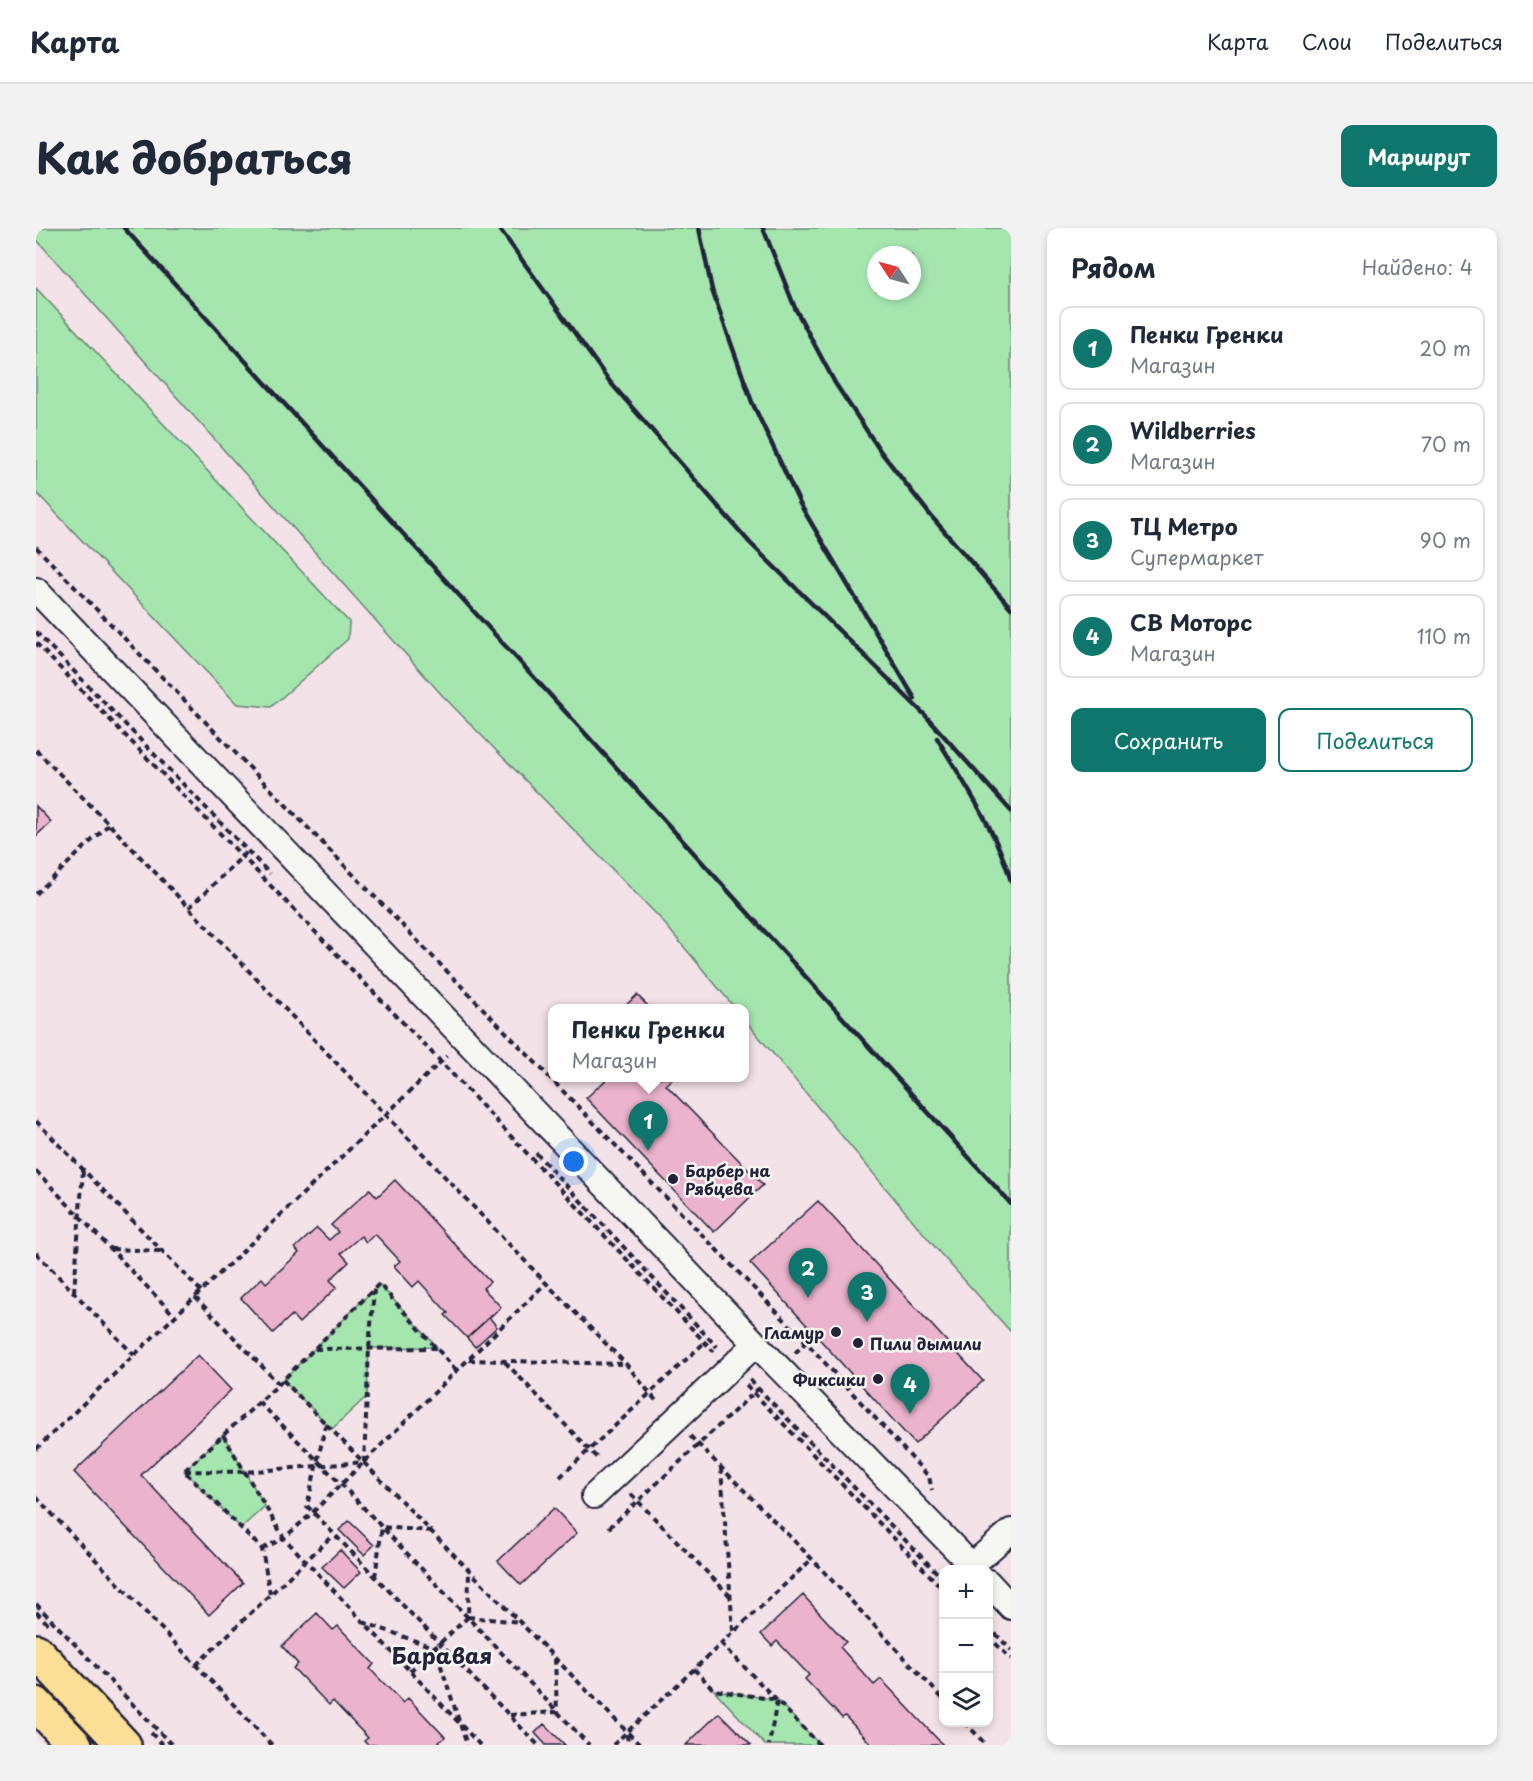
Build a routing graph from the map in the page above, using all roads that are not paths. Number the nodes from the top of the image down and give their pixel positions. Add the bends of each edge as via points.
1 (36, 590) edge
2 (756, 1344) junction
3 (594, 1496) dead end
4 (1011, 1531) edge
5 (972, 1565) edge
6 (984, 1565) edge
7 (993, 1587) edge
8 (1011, 1606) edge
9 (36, 1651) edge
10 (36, 1704) edge
11 (75, 1745) edge
12 (124, 1745) edge

1 - 2 street
2 - 3 street
2 - 5 street
4 - 6 street
7 - 8 street
9 - 12 highway
10 - 11 highway

